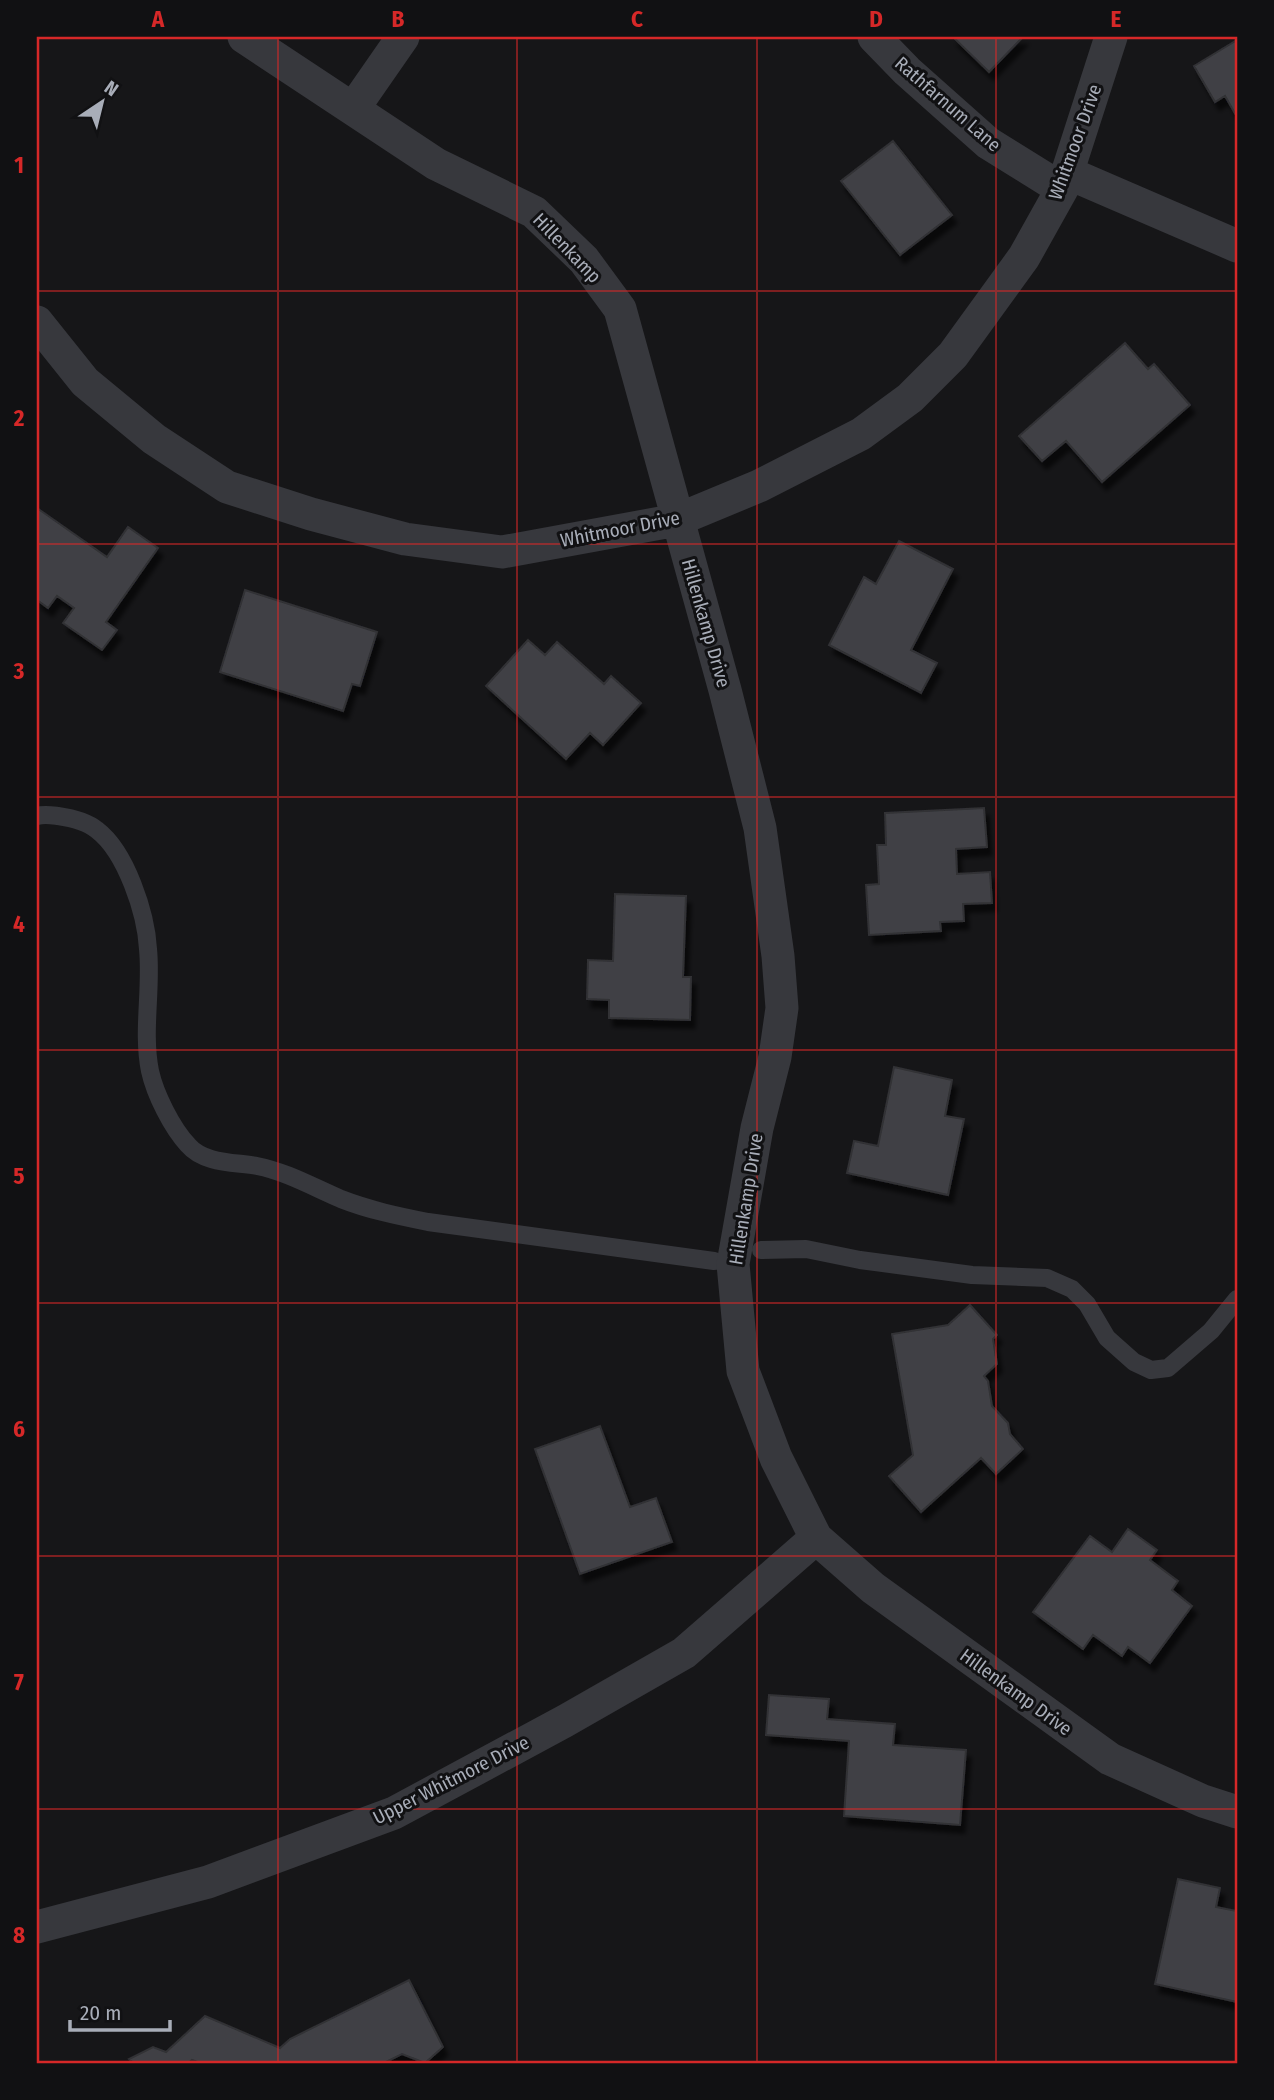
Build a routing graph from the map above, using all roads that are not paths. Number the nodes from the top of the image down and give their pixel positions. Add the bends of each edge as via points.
1 (244, 37) edge
2 (403, 37) edge
3 (874, 37) edge
4 (1111, 37) edge
5 (353, 109) junction
6 (1065, 181) junction
7 (1237, 246) edge
8 (37, 322) edge
9 (677, 520) junction
10 (37, 816) edge
11 (761, 1250) dead end
12 (714, 1261) dead end
13 (1237, 1299) edge
14 (816, 1538) junction
15 (1237, 1812) edge
16 (37, 1927) edge

1 - 5 street, Hillenkamp
2 - 5 street
3 - 6 street, Rathfarnum Lane via 988,143
4 - 6 street, Whitmoor Drive
5 - 9 street, Hillenkamp via 436,164 534,212 584,260 620,309
6 - 7 street, Rathfarnum Lane
6 - 9 street, Whitmoor Drive via 1024,257 953,355 910,398 861,434 759,486
8 - 9 street, Whitmoor Drive via 85,382 154,439 227,487 311,514 405,539 502,552
9 - 14 street, Hillenkamp Drive via 760,828 778,956 782,1008 775,1057 757,1128 733,1264 743,1371 776,1458
10 - 12 lane via 74,818 97,830 116,850 136,892 148,946 150,1072 173,1128 191,1149 209,1159 275,1170 384,1213
11 - 13 lane via 806,1249 972,1275 1047,1278 1072,1289 1107,1338 1134,1362 1151,1370 1168,1368 1211,1331
14 - 15 street, Hillenkamp Drive via 873,1588 1110,1759
14 - 16 street, Upper Whitmore Drive via 684,1654 394,1813 208,1882

